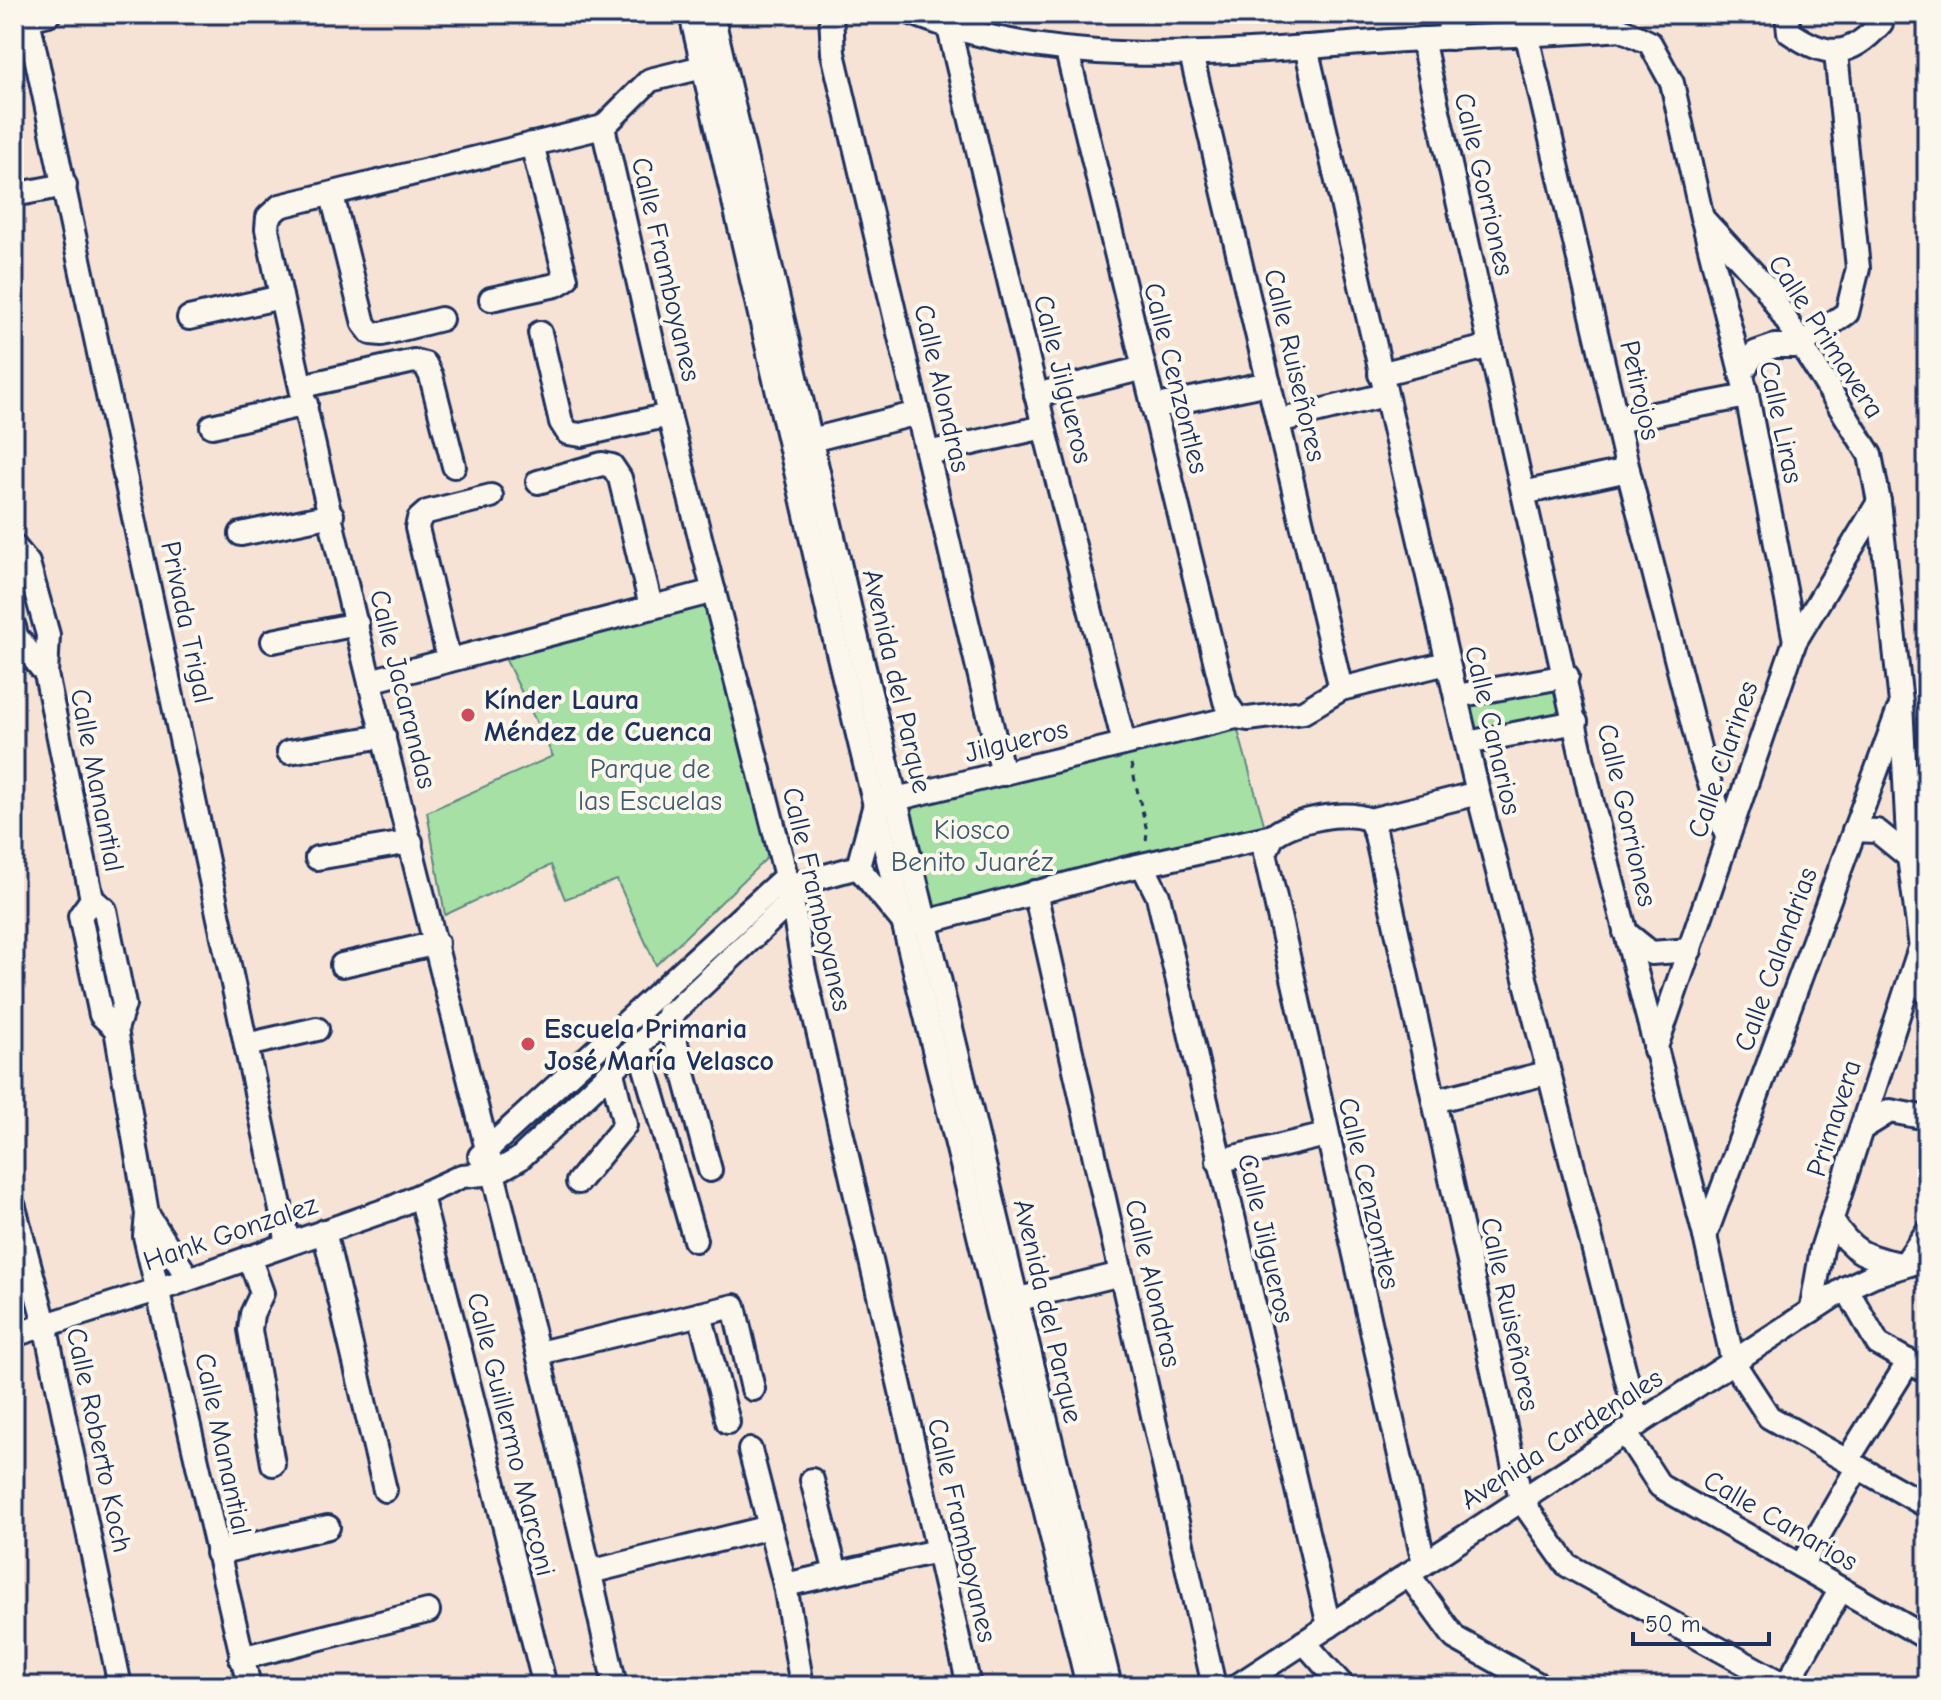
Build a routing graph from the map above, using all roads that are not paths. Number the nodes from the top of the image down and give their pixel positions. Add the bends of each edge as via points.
1 (691, 14) edge
2 (712, 14) edge
3 (831, 14) edge
4 (914, 14) edge
5 (1449, 14) edge
6 (1787, 14) edge
7 (1880, 14) edge
8 (35, 16) edge
9 (949, 28) junction
10 (1527, 36) junction
11 (1450, 38) junction
12 (1422, 39) junction
13 (1306, 47) junction
14 (1067, 51) junction
15 (1836, 53) junction
16 (1191, 54) junction
17 (703, 67) junction
18 (603, 127) junction
19 (532, 144) junction
20 (65, 185) junction
21 (14, 195) edge
22 (332, 195) junction
23 (1702, 218) junction
24 (281, 297) junction
25 (491, 299) dead end
26 (189, 318) dead end
27 (441, 319) dead end
28 (540, 333) dead end
29 (1491, 346) junction
30 (1799, 346) junction
31 (1144, 368) junction
32 (1741, 374) junction
33 (1269, 383) junction
34 (1382, 385) junction
35 (304, 395) junction
36 (1036, 395) junction
37 (1747, 396) junction
38 (1153, 407) junction
39 (918, 413) junction
40 (669, 415) junction
41 (1278, 421) junction
42 (1617, 421) junction
43 (212, 426) dead end
44 (1044, 427) junction
45 (811, 440) junction
46 (928, 453) junction
47 (454, 466) dead end
48 (1628, 470) junction
49 (538, 482) dead end
50 (1523, 493) junction
51 (491, 496) dead end
52 (1879, 502) junction
53 (332, 515) junction
54 (241, 534) dead end
55 (14, 546) edge
56 (1785, 580) junction
57 (714, 591) junction
58 (651, 606) junction
59 (1816, 606) junction
60 (357, 624) junction
61 (14, 627) edge
62 (273, 641) dead end
63 (1795, 641) junction
64 (449, 660) junction
65 (1447, 663) junction
66 (46, 674) junction
67 (1567, 676) junction
68 (370, 681) junction
69 (1341, 689) junction
70 (1457, 696) junction
71 (1901, 703) junction
72 (1236, 717) junction
73 (1576, 722) junction
74 (384, 736) junction
75 (1124, 743) junction
76 (1467, 743) junction
77 (289, 752) dead end
78 (1701, 756) junction
79 (1003, 774) junction
80 (1746, 777) junction
81 (1478, 793) junction
82 (885, 802) junction
83 (1370, 820) junction
84 (1854, 830) junction
85 (1726, 834) junction
86 (1273, 836) junction
87 (411, 842) junction
88 (1909, 857) junction
89 (317, 858) dead end
90 (1143, 866) junction
91 (858, 867) junction
92 (790, 887) junction
93 (1035, 892) junction
94 (916, 923) junction
95 (1625, 932) junction
96 (437, 943) junction
97 (1920, 946) junction
98 (1690, 950) junction
99 (342, 965) dead end
100 (1927, 993) edge
101 (668, 1014) junction
102 (317, 1029) dead end
103 (246, 1045) junction
104 (639, 1047) junction
105 (1655, 1051) junction
106 (612, 1073) junction
107 (1547, 1073) junction
108 (1434, 1101) junction
109 (1927, 1118) edge
110 (1861, 1129) junction
111 (1326, 1135) junction
112 (487, 1149) junction
113 (1218, 1161) junction
114 (710, 1170) dead end
115 (494, 1173) junction
116 (462, 1176) junction
117 (578, 1182) dead end
118 (421, 1196) junction
119 (14, 1207) edge
120 (147, 1214) junction
121 (1832, 1221) junction
122 (324, 1231) junction
123 (1927, 1232) edge
124 (1705, 1236) junction
125 (695, 1240) dead end
126 (288, 1243) junction
127 (249, 1257) junction
128 (1927, 1259) edge
129 (1904, 1265) junction
130 (1121, 1274) junction
131 (188, 1278) junction
132 (1846, 1288) junction
133 (160, 1289) junction
134 (1015, 1300) junction
135 (1811, 1311) junction
136 (700, 1314) junction
137 (45, 1324) junction
138 (14, 1335) edge
139 (539, 1353) junction
140 (1733, 1362) junction
141 (1918, 1366) edge
142 (753, 1389) dead end
143 (728, 1422) dead end
144 (1632, 1428) junction
145 (750, 1450) dead end
146 (273, 1464) dead end
147 (1852, 1464) junction
148 (812, 1480) dead end
149 (385, 1490) dead end
150 (1521, 1500) junction
151 (1927, 1506) edge
152 (328, 1527) dead end
153 (770, 1527) junction
154 (937, 1551) junction
155 (217, 1553) junction
156 (1801, 1566) junction
157 (1416, 1568) junction
158 (590, 1572) junction
159 (836, 1573) junction
160 (785, 1585) junction
161 (1841, 1589) junction
162 (428, 1611) dead end
163 (1329, 1626) junction
164 (1927, 1638) edge
165 (1304, 1642) junction
166 (241, 1658) junction
167 (120, 1686) edge
168 (249, 1686) edge
169 (545, 1686) edge
170 (615, 1686) edge
171 (802, 1686) edge
172 (969, 1686) edge
173 (1088, 1686) edge
174 (1110, 1686) edge
175 (1214, 1686) edge
176 (1237, 1686) edge
177 (1343, 1686) edge
178 (1541, 1686) edge
179 (1786, 1686) edge

1 - 17 street, Avenida del Parque
2 - 45 street, Avenida del Parque
3 - 39 street, Calle Alondras via 833,53
4 - 9 street
5 - 11 street
6 - 15 street via 1789,32 1812,48
7 - 15 street via 1881,23 1867,38
8 - 20 street, Privada Trigal
9 - 14 street
9 - 36 street, Calle Jilgueros
10 - 11 street
10 - 23 street via 1621,29 1650,43 1672,83
10 - 42 street, Petirojos
11 - 12 street
12 - 13 street
12 - 29 street, Calle Gorriones
13 - 16 street
13 - 34 street, Calle Canarios
14 - 16 street
14 - 31 street, Calle Cenzontles
15 - 30 street via 1858,268 1847,313
16 - 33 street, Calle Ruiseñores
17 - 18 street via 650,80
17 - 82 street, Avenida del Parque
18 - 19 street
18 - 40 street, Calle Framboyanes
19 - 22 street
19 - 25 street via 566,279
20 - 21 street
20 - 103 street, Privada Trigal
22 - 24 street, Calle Jacarandas via 280,206 268,217
22 - 27 street via 364,324 371,333
23 - 30 street, Calle Primavera via 1765,286
23 - 32 street, Calle Liras
24 - 26 street
24 - 35 street, Calle Jacarandas
28 - 40 street via 568,433 581,435
29 - 34 street
29 - 50 street, Calle Gorriones
30 - 32 street via 1755,353
30 - 52 street, Calle Primavera via 1870,455
31 - 36 street
31 - 38 street, Calle Cenzontles
32 - 37 street, Calle Liras
33 - 38 street
33 - 41 street, Calle Ruiseñores
34 - 41 street
34 - 65 street, Calle Canarios
35 - 43 street
35 - 47 street via 414,361 425,364
35 - 53 street, Calle Jacarandas
36 - 44 street, Calle Jilgueros
37 - 42 street
37 - 56 street, Calle Liras
38 - 72 street, Calle Cenzontles via 1225,701
39 - 45 street
39 - 46 street, Calle Alondras
40 - 57 street, Calle Framboyanes
41 - 69 street, Calle Ruiseñores
42 - 48 street, Petirojos
44 - 46 street
44 - 75 street, Calle Jilgueros
45 - 82 street, Avenida del Parque
46 - 79 street, Calle Alondras
48 - 50 street
48 - 78 street, Petirojos
49 - 58 street via 602,464 612,466 620,478
50 - 67 street, Calle Gorriones
51 - 64 street via 427,512 419,519
52 - 59 street, Calle Clarines
52 - 71 street, Calle Primavera
53 - 54 street
53 - 60 street, Calle Jacarandas
55 - 66 street, Calle Manantial via 28,563 48,635
56 - 59 street
56 - 63 street, Calle Liras
57 - 58 street
57 - 92 street, Calle Framboyanes
58 - 64 street
59 - 63 street, Calle Clarines
60 - 62 street
60 - 68 street, Calle Jacarandas
61 - 66 street, Calle Manantial
63 - 80 street, Calle Clarines
64 - 68 street
65 - 69 street, Jilgueros
65 - 70 street, Calle Canarios
66 - 120 street, Calle Manantial via 92,899 80,916 101,1015 116,1029
67 - 70 street
67 - 73 street, Calle Gorriones
68 - 74 street, Calle Jacarandas
69 - 72 street, Jilgueros via 1303,712
70 - 76 street, Calle Canarios
71 - 84 street, Calle Calandrias
71 - 88 street, Calle Primavera
72 - 75 street, Jilgueros
73 - 76 street
73 - 95 street, Calle Gorriones
74 - 77 street
74 - 87 street, Calle Jacarandas
75 - 79 street, Jilgueros
76 - 81 street, Calle Canarios
78 - 80 street via 1718,774
78 - 85 street, Petirojos
79 - 82 street, Jilgueros
80 - 85 street, Calle Clarines
81 - 83 street
81 - 107 street, Calle Canarios
82 - 91 street
82 - 94 street, Avenida del Parque
83 - 86 street via 1357,814 1285,827
83 - 108 street, Calle Ruiseñores
84 - 88 street via 1877,831
84 - 124 street, Calle Calandrias
85 - 98 street, Calle Clarines
86 - 90 street
86 - 111 street, Calle Cenzontles via 1265,853
87 - 89 street
87 - 96 street, Calle Jacarandas
88 - 97 street, Calle Primavera
90 - 93 street
90 - 113 street, Calle Jilgueros via 1158,896
91 - 92 street
91 - 94 street
92 - 101 street
92 - 112 street, Hank Gonzalez
92 - 154 street, Calle Framboyanes via 804,970
93 - 94 street
93 - 130 street, Calle Alondras
94 - 134 street, Avenida del Parque
94 - 173 street, Avenida del Parque
95 - 98 street via 1651,953
95 - 105 street, Calle Gorriones
96 - 99 street
96 - 112 street, Calle Jacarandas
97 - 100 street, Calle Primavera
97 - 110 street, Primavera
98 - 105 street, Calle Clarines
101 - 104 street
101 - 114 street
102 - 103 street
103 - 126 street, Privada Trigal
104 - 106 street
104 - 125 street
105 - 124 street, Calle Gorriones
106 - 115 street via 519,1159
106 - 117 street via 625,1125
107 - 108 street
107 - 144 street, Calle Canarios
108 - 150 street, Calle Ruiseñores
109 - 110 street via 1890,1111
110 - 121 street, Primavera
111 - 113 street
111 - 157 street, Calle Cenzontles
112 - 115 street, Calle Jacarandas
112 - 116 street, Hank Gonzalez
113 - 163 street, Calle Jilgueros
115 - 116 street, Hank Gonzalez
115 - 139 street
116 - 118 street, Hank Gonzalez
118 - 122 street, Hank Gonzalez
118 - 169 street, Calle Guillermo Marconi
119 - 137 street, Calle Roberto Koch
120 - 131 street, Calle Manantial
120 - 133 street, Calle Manantial via 145,1236
121 - 129 street via 1848,1246 1873,1259
121 - 135 street, Primavera
122 - 126 street, Hank Gonzalez
122 - 149 street
123 - 129 street
124 - 140 street, Calle Gorriones
126 - 127 street, Hank Gonzalez
127 - 131 street, Hank Gonzalez
127 - 146 street via 262,1293 250,1330
128 - 129 street, Avenida Cardenales
129 - 132 street, Avenida Cardenales
130 - 134 street
130 - 175 street, Calle Alondras
131 - 133 street, Hank Gonzalez
132 - 135 street, Avenida Cardenales
132 - 141 street via 1878,1344
133 - 137 street, Hank Gonzalez
133 - 155 street, Calle Manantial
134 - 174 street, Avenida del Parque
135 - 140 street, Avenida Cardenales
136 - 139 street
136 - 142 street via 734,1306
136 - 143 street
137 - 138 street, Hank Gonzalez
137 - 167 street, Calle Roberto Koch
139 - 158 street
140 - 144 street, Avenida Cardenales
140 - 147 street, Calle Gorriones via 1769,1417
141 - 147 street
144 - 150 street, Avenida Cardenales
144 - 156 street, Calle Canarios via 1660,1486
145 - 153 street
147 - 151 street, Calle Gorriones
147 - 156 street
148 - 159 street
150 - 157 street, Avenida Cardenales
150 - 179 street, Calle Ruiseñores via 1567,1565
152 - 155 street
153 - 158 street
153 - 160 street
154 - 159 street
154 - 172 street, Calle Framboyanes
155 - 166 street, Calle Manantial
156 - 161 street, Calle Canarios
157 - 163 street, Avenida Cardenales
157 - 178 street, Calle Cenzontles via 1455,1638
158 - 170 street
159 - 160 street
160 - 171 street
161 - 164 street, Calle Canarios
161 - 179 street
162 - 166 street
163 - 165 street, Avenida Cardenales
165 - 176 street, Avenida Cardenales
165 - 177 street
166 - 168 street, Calle Manantial

